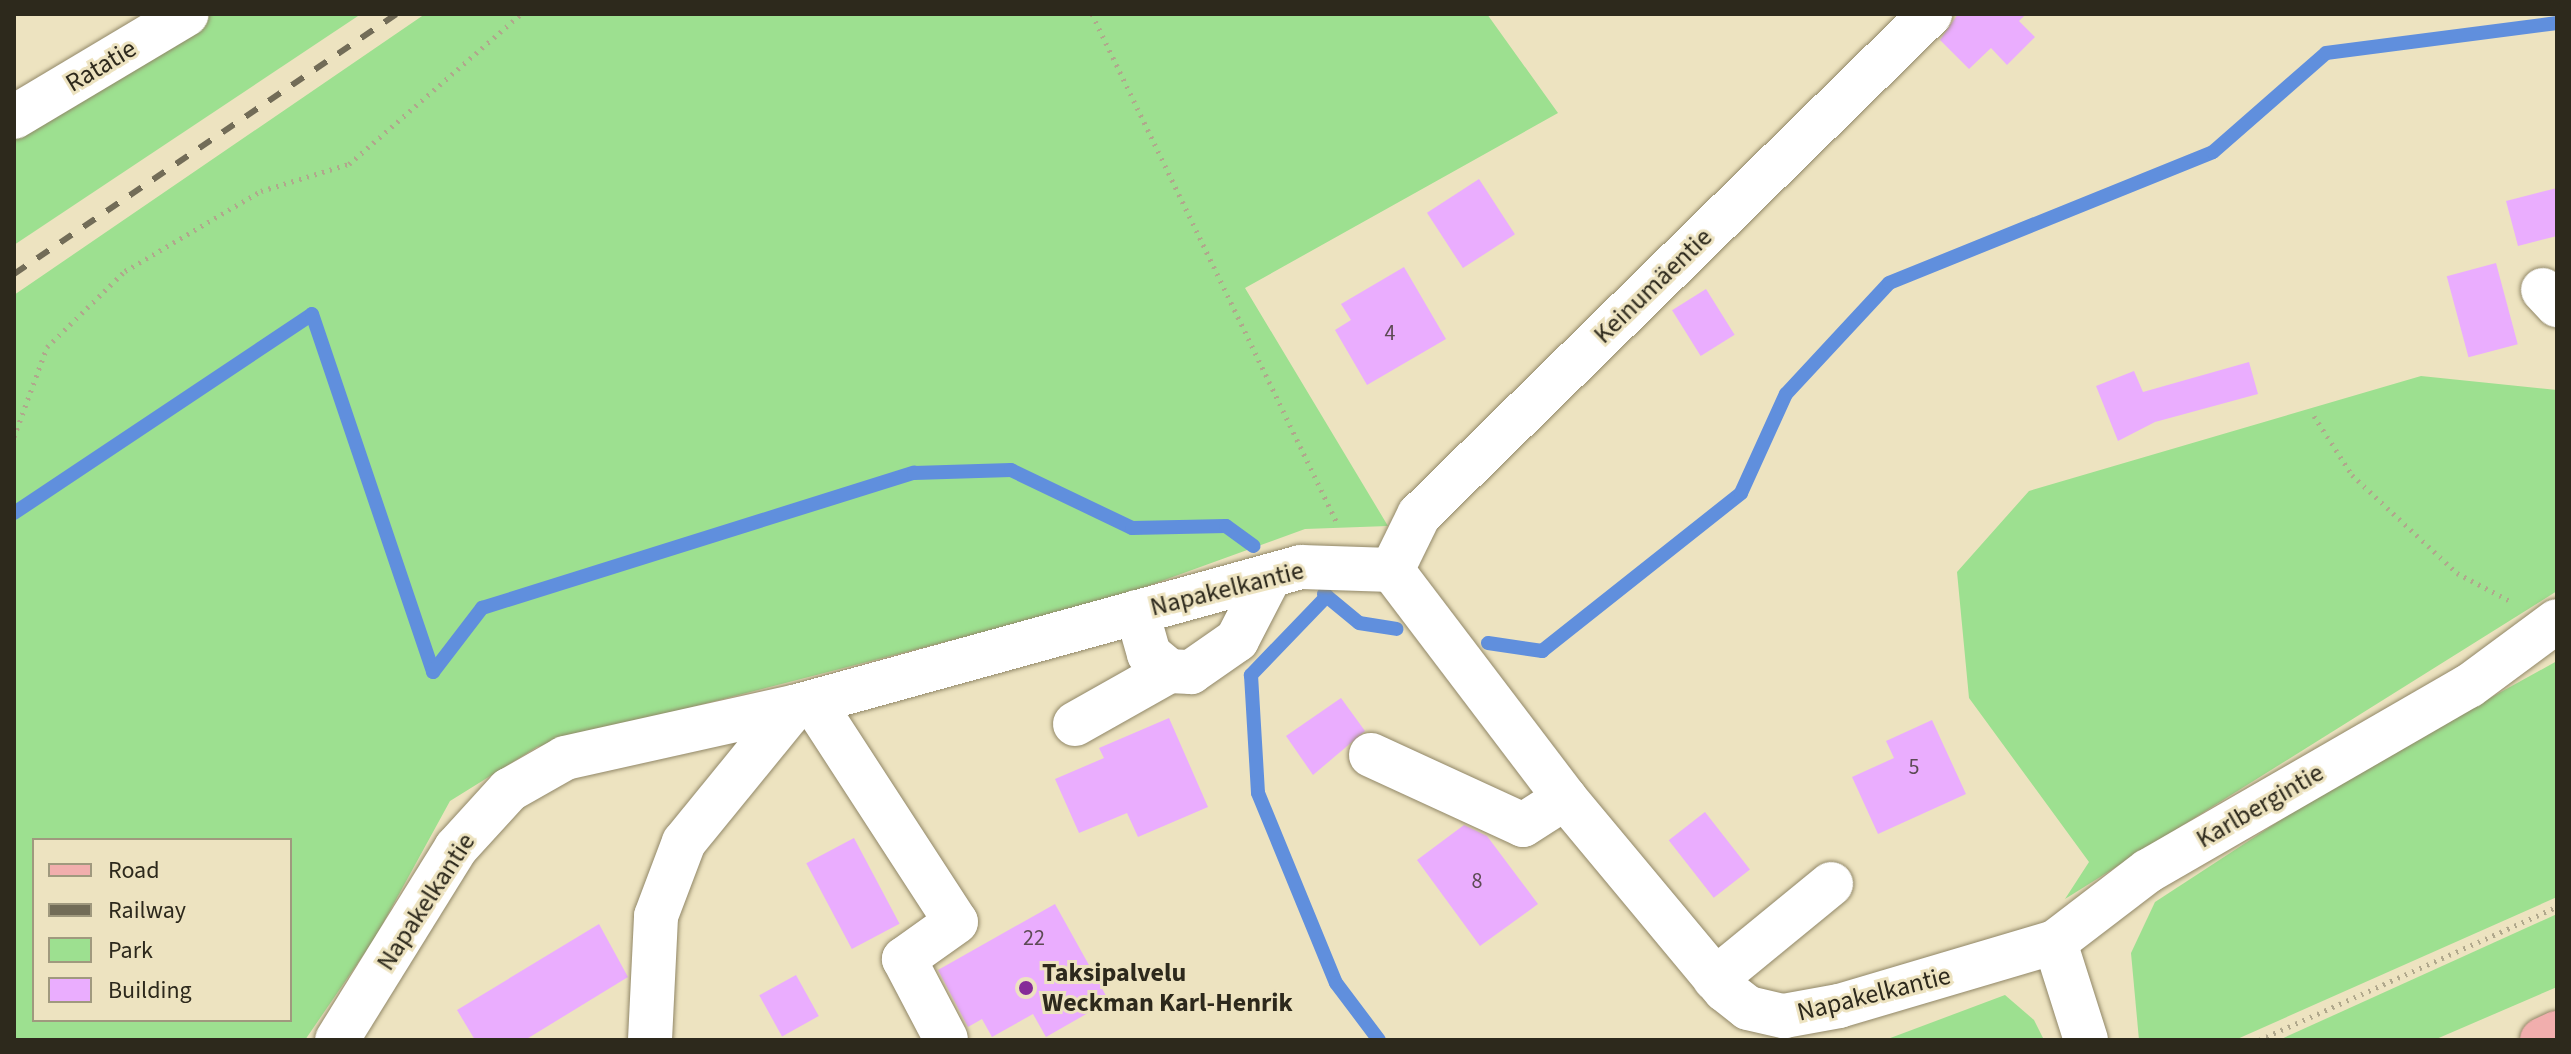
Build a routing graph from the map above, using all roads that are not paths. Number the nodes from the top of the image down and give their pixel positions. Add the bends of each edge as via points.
1 (187, 14) edge
2 (1909, 21) edge
3 (14, 117) edge
4 (1374, 568) junction
5 (1270, 576) junction
6 (1137, 612) junction
7 (2555, 623) edge
8 (1169, 671) junction
9 (803, 705) junction
10 (1075, 724) dead end
11 (1371, 755) dead end
12 (1565, 798) junction
13 (1831, 884) dead end
14 (2055, 942) junction
15 (1715, 979) junction
16 (2557, 1033) edge
17 (946, 1039) edge
18 (337, 1040) edge
19 (650, 1040) edge
20 (2086, 1040) edge
21 (2542, 1040) edge

1 - 3 street, Ratatie
2 - 4 street, Keinumäentie via 1419,515
4 - 5 street, Napakelkantie
4 - 12 street, Napakelkantie
5 - 6 street, Napakelkantie
5 - 8 street via 1237,640 1210,664
6 - 8 street via 1149,654
6 - 9 street, Napakelkantie
7 - 14 street, Karlbergintie via 2469,686 2148,871
8 - 10 street
9 - 17 street via 956,922 904,959
9 - 18 street, Napakelkantie via 565,758 509,790 456,848
9 - 19 street via 684,842 656,916
11 - 12 street via 1523,825
12 - 15 street, Napakelkantie
13 - 15 street
14 - 15 street, Napakelkantie via 1910,990 1784,1016 1748,1008
14 - 20 street
16 - 21 main road

